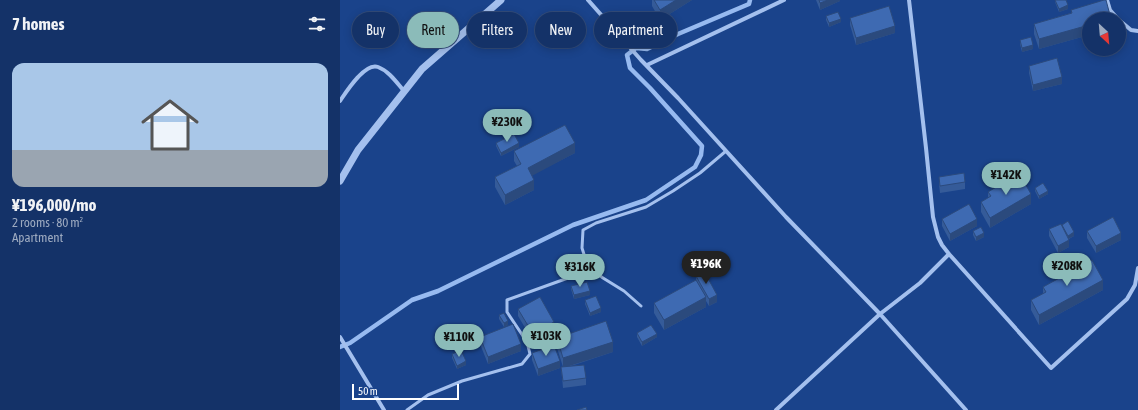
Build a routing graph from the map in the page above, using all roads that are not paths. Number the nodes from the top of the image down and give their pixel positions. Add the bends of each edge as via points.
1 (501, 0) edge
2 (588, 0) edge
3 (784, 0) edge
4 (909, 0) edge
5 (1107, 0) edge
6 (1112, 12) edge
7 (1126, 26) edge
8 (1138, 30) edge
9 (647, 65) junction
10 (404, 91) junction
11 (340, 101) edge
12 (726, 151) junction
13 (340, 181) edge
14 (949, 254) junction
15 (588, 266) junction
16 (1138, 268) edge
17 (641, 306) dead end
18 (880, 314) junction
19 (340, 337) edge
20 (384, 410) edge
21 (407, 410) edge
22 (776, 410) edge
23 (966, 410) edge

1 - 10 street via 422,69
2 - 9 street
3 - 9 street
4 - 14 street via 933,217 938,237
5 - 6 street
7 - 8 street via 1131,30
9 - 12 street
10 - 11 street via 392,77 378,67 371,67 358,76
10 - 13 street via 358,150
12 - 15 lane via 700,173 646,207 596,223 583,230 582,248
12 - 18 street
14 - 16 street via 1051,368 1127,299 1135,285
14 - 18 street via 920,283
15 - 17 lane
15 - 21 lane via 568,278 507,300 506,312 527,342 530,354 522,364 462,381 428,395
18 - 22 street
18 - 23 street
19 - 20 street

